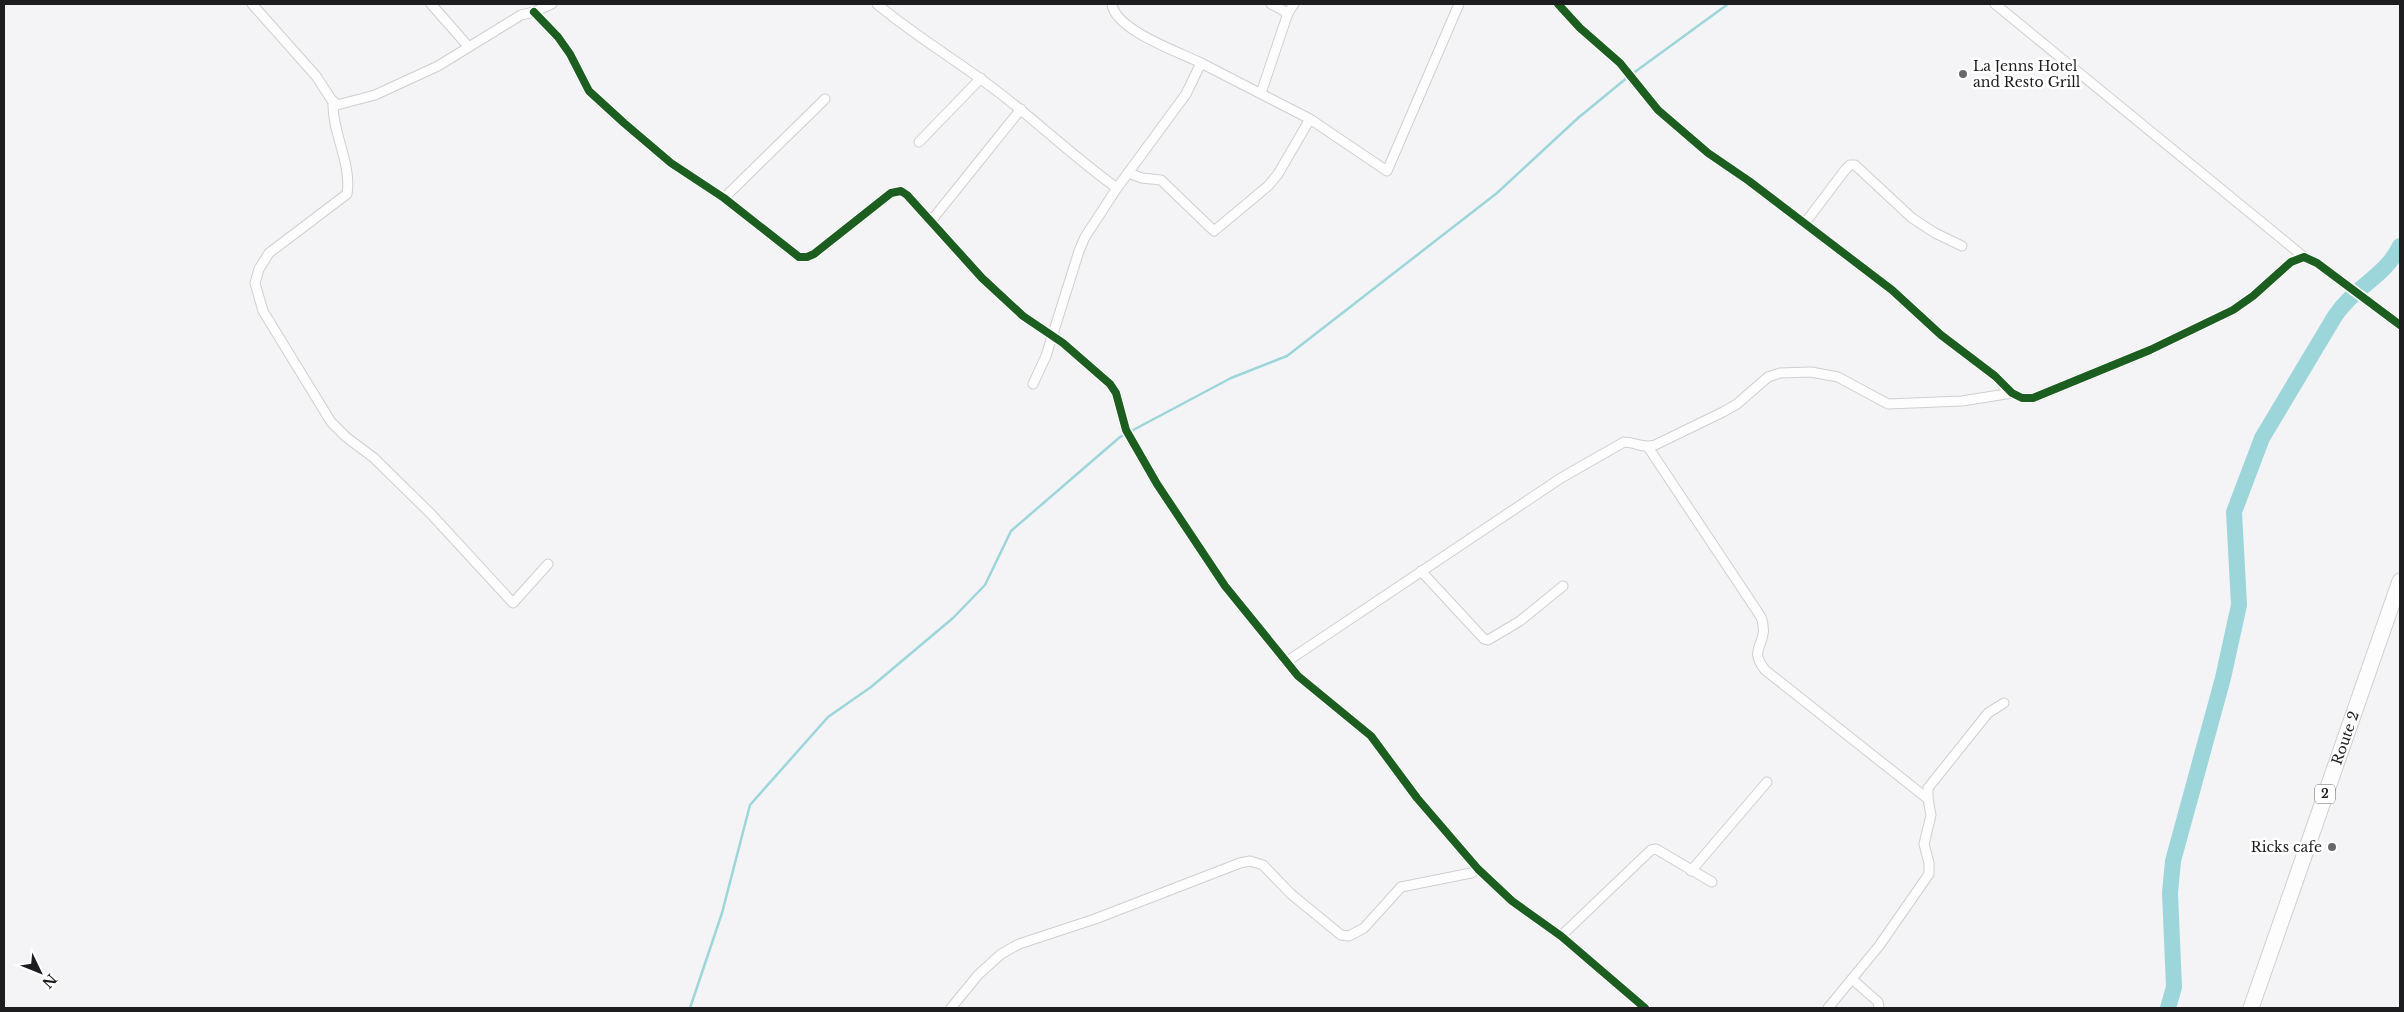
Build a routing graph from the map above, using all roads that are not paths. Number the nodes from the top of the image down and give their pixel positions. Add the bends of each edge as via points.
1 (252, 4) edge
2 (431, 4) edge
3 (552, 4) edge
4 (877, 4) edge
5 (1112, 4) edge
6 (1271, 4) edge
7 (1294, 4) edge
8 (1459, 4) edge
9 (1558, 4) edge
10 (1995, 4) edge
11 (538, 8) edge
12 (1288, 13) junction
13 (468, 46) junction
14 (1201, 63) junction
15 (981, 78) junction
16 (1261, 93) junction
17 (825, 99) dead end
18 (333, 103) junction
19 (1021, 109) junction
20 (1310, 119) junction
21 (919, 142) dead end
22 (1128, 173) junction
23 (1117, 188) junction
24 (724, 198) junction
25 (932, 221) junction
26 (1805, 223) junction
27 (1962, 246) dead end
28 (2304, 257) junction
29 (2400, 324) edge
30 (1052, 337) junction
31 (1033, 384) dead end
32 (2012, 393) junction
33 (1648, 447) junction
34 (548, 564) dead end
35 (1421, 570) junction
36 (2400, 581) edge
37 (1564, 586) dead end
38 (1286, 662) junction
39 (2004, 704) dead end
40 (1767, 782) dead end
41 (1928, 800) junction
42 (1478, 869) junction
43 (1691, 871) junction
44 (1712, 882) dead end
45 (1561, 936) junction
46 (1852, 979) junction
47 (951, 1008) edge
48 (1645, 1008) edge
49 (1828, 1008) edge
50 (1879, 1008) edge
51 (2251, 1008) edge

1 - 18 street via 316,76
2 - 13 street
3 - 11 street
4 - 15 street
5 - 14 street via 1119,19 1153,41
6 - 12 street
7 - 12 street
8 - 20 street via 1387,172
9 - 26 street via 1620,63 1658,110 1708,153
10 - 28 street
11 - 13 street
11 - 24 street via 570,54 589,91 671,163
12 - 16 street
13 - 18 street via 438,66 375,95 342,104
14 - 16 street
14 - 22 street via 1186,94
15 - 19 street
15 - 21 street
16 - 20 street
17 - 24 street
18 - 34 street via 347,194 269,253 255,283 263,311 331,422 419,502 513,603
19 - 23 street
19 - 25 street
20 - 22 street via 1268,186 1214,230 1161,180
22 - 23 street
23 - 30 street via 1079,251
24 - 25 street via 793,253 807,257 896,191 907,195
25 - 30 street via 982,278 1023,316
26 - 27 street via 1845,170 1855,165 1912,218 1935,234
26 - 32 street via 1892,290
28 - 29 street via 2363,295
28 - 32 street via 2290,262 2233,310 2150,350 2033,398 2022,398
30 - 31 street
30 - 38 street via 1110,384 1132,441 1225,586
32 - 33 street via 1962,401 1888,404 1838,376 1811,372 1780,373 1768,377 1723,412
33 - 35 street via 1624,442 1562,478
33 - 41 street via 1761,617 1765,634 1756,654 1765,670
35 - 37 street via 1488,640 1520,621
35 - 38 street
36 - 51 highway, Route 2 / 2
38 - 42 street via 1298,676 1371,736 1417,798
39 - 41 street via 1988,713 1928,788
40 - 43 street
41 - 46 street via 1931,815 1924,844 1929,874
42 - 45 street via 1512,901
42 - 47 street via 1401,887 1364,928 1349,936 1341,935 1291,894 1263,865 1250,861 1240,863 1095,919 1019,944 1001,954 978,975
43 - 44 street
43 - 45 street via 1656,849 1651,850
45 - 48 street
46 - 49 street
46 - 50 street via 1878,1002

